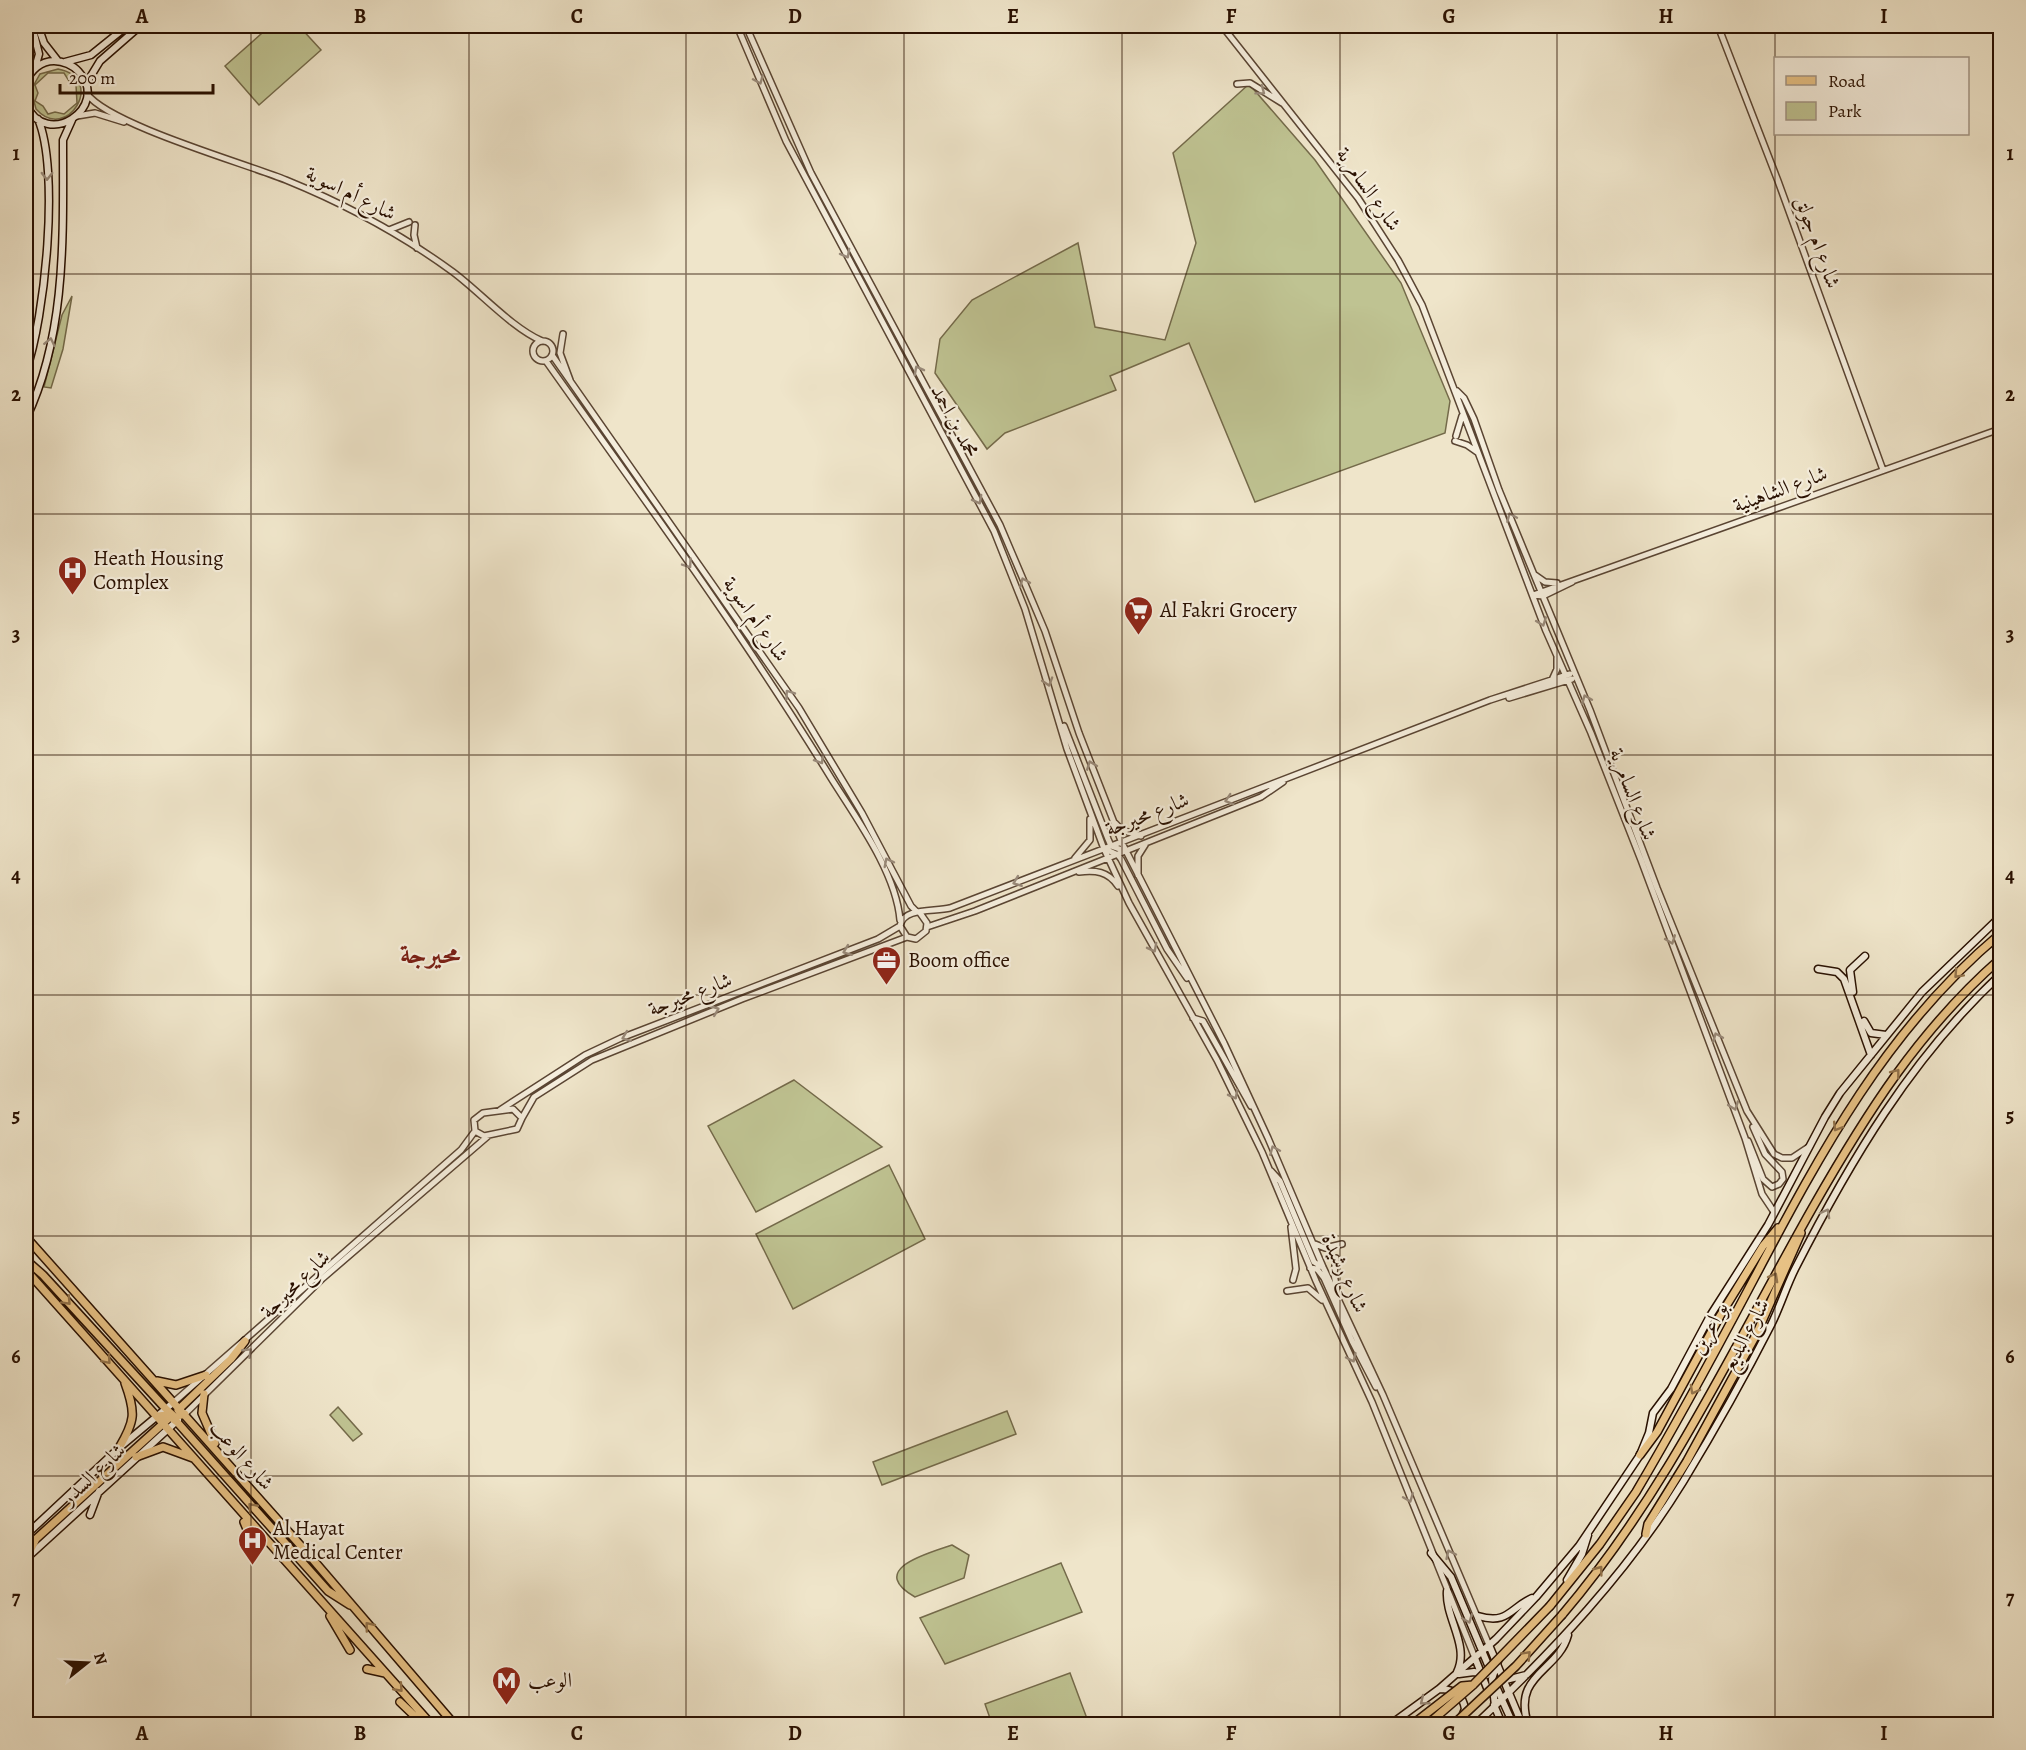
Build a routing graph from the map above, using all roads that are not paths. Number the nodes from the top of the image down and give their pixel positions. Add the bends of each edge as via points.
1 (32, 26) edge
2 (38, 26) edge
3 (128, 26) edge
4 (140, 26) edge
5 (737, 26) edge
6 (1222, 26) edge
7 (1718, 26) edge
8 (747, 27) edge
9 (61, 62) junction
10 (35, 68) junction
11 (26, 82) edge
12 (86, 84) junction
13 (1237, 84) dead end
14 (87, 94) junction
15 (26, 104) edge
16 (1284, 104) junction
17 (75, 118) junction
18 (38, 119) junction
19 (138, 125) junction
20 (409, 222) dead end
21 (415, 225) dead end
22 (389, 230) junction
23 (417, 248) junction
24 (526, 334) junction
25 (563, 334) dead end
26 (542, 341) junction
27 (533, 348) junction
28 (552, 355) junction
29 (546, 361) junction
30 (26, 371) edge
31 (573, 387) junction
32 (1457, 391) junction
33 (1462, 412) junction
34 (26, 419) edge
35 (2001, 429) edge
36 (1479, 456) junction
37 (1883, 470) junction
38 (1534, 574) junction
39 (1572, 582) junction
40 (1561, 584) junction
41 (1557, 591) junction
42 (1542, 593) junction
43 (1533, 595) junction
44 (1549, 613) junction
45 (1552, 646) junction
46 (1575, 675) junction
47 (1568, 678) junction
48 (1555, 682) junction
49 (1575, 694) junction
50 (1055, 705) junction
51 (1284, 781) junction
52 (1625, 799) junction
53 (1618, 802) junction
54 (1089, 812) junction
55 (1112, 819) junction
56 (1142, 836) junction
57 (1122, 843) junction
58 (1146, 843) junction
59 (1112, 846) junction
60 (1104, 849) junction
61 (1126, 852) junction
62 (1118, 855) junction
63 (1108, 858) junction
64 (1072, 861) junction
65 (1068, 874) junction
66 (1139, 882) junction
67 (1129, 903) junction
68 (919, 913) junction
69 (2001, 917) edge
70 (900, 923) junction
71 (927, 927) junction
72 (2001, 934) edge
73 (907, 937) junction
74 (1864, 956) dead end
75 (2001, 958) edge
76 (1818, 969) dead end
77 (2001, 975) edge
78 (1192, 983) junction
79 (1193, 1018) junction
80 (668, 1021) junction
81 (670, 1028) junction
82 (1886, 1035) junction
83 (1871, 1054) junction
84 (1253, 1107) junction
85 (500, 1110) junction
86 (1748, 1111) junction
87 (522, 1118) junction
88 (475, 1131) junction
89 (488, 1136) junction
90 (1746, 1138) junction
91 (1809, 1147) junction
92 (1270, 1171) junction
93 (1774, 1212) junction
94 (1290, 1219) junction
95 (1784, 1222) junction
96 (1803, 1224) junction
97 (26, 1237) edge
98 (1313, 1243) junction
99 (1342, 1244) dead end
100 (1336, 1258) dead end
101 (26, 1260) edge
102 (1323, 1267) junction
103 (1310, 1268) junction
104 (26, 1270) edge
105 (1293, 1280) dead end
106 (1287, 1291) dead end
107 (1327, 1305) junction
108 (1355, 1336) junction
109 (245, 1341) junction
110 (149, 1375) junction
111 (206, 1375) junction
112 (123, 1378) junction
113 (204, 1394) junction
114 (1383, 1395) junction
115 (174, 1402) junction
116 (182, 1411) junction
117 (158, 1416) junction
118 (171, 1416) junction
119 (167, 1425) junction
120 (118, 1448) junction
121 (1640, 1455) junction
122 (222, 1456) junction
123 (136, 1457) junction
124 (196, 1459) junction
125 (99, 1491) junction
126 (238, 1509) junction
127 (90, 1515) dead end
128 (1589, 1533) junction
129 (1646, 1534) junction
130 (26, 1535) edge
131 (252, 1541) dead end
132 (1431, 1553) junction
133 (26, 1559) edge
134 (1447, 1592) junction
135 (1536, 1597) junction
136 (322, 1604) junction
137 (352, 1606) junction
138 (1478, 1616) junction
139 (1569, 1633) junction
140 (1489, 1645) junction
141 (350, 1650) dead end
142 (1482, 1651) junction
143 (1475, 1658) junction
144 (1497, 1664) junction
145 (367, 1669) dead end
146 (386, 1673) junction
147 (1481, 1673) junction
148 (1529, 1674) junction
149 (1455, 1675) junction
150 (1492, 1677) junction
151 (1504, 1682) junction
152 (1473, 1685) junction
153 (1439, 1689) junction
154 (1509, 1693) junction
155 (1502, 1699) junction
156 (399, 1702) dead end
157 (1495, 1706) junction
158 (423, 1725) edge
159 (431, 1725) edge
160 (454, 1725) edge
161 (1391, 1725) edge
162 (1413, 1725) edge
163 (1428, 1725) edge
164 (1454, 1725) edge
165 (1459, 1725) edge
166 (1476, 1725) edge
167 (1502, 1725) edge
168 (1513, 1725) edge
169 (1522, 1725) edge
170 (1528, 1725) edge

1 - 10 main road via 39,54
2 - 9 main road via 44,43
3 - 9 main road via 91,55
4 - 12 main road via 100,61
5 -> 50 street, محمد بن احمد via 786,141 994,531 1025,609
6 - 16 street, شارع السامرية
7 - 37 street, شارع ام جولق
55 -> 8 street, محمد بن احمد via 1045,630 1000,525 811,173
9 - 10 main road via 46,62
9 - 12 main road via 78,71
10 - 11 main road
12 - 14 main road
13 -> 16 street via 1250,83
14 - 17 main road
14 - 19 street, شارع أم اسوية via 103,109
15 - 18 main road
16 - 32 street, شارع السامرية via 1358,198 1398,260 1422,305
17 - 18 main road via 55,125
17 - 19 street, شارع أم اسوية via 99,114
34 -> 17 main road via 44,370 56,317 61,281 63,140
18 -> 30 main road via 47,147 46,266 40,315
19 - 22 street, شارع أم اسوية via 280,177
20 - 22 street
21 - 23 street
22 - 23 street, شارع أم اسوية
23 - 24 street, شارع أم اسوية via 484,296
24 - 26 street, شارع أم اسوية
24 - 27 street, شارع أم اسوية
25 - 31 street via 560,353
26 - 27 street
26 - 28 street via 551,345
27 - 29 street via 535,358
28 - 29 street
28 - 31 street, شارع أم اسوية
29 -> 70 street, شارع أم اسوية via 794,717 874,852 897,898
68 -> 31 street, شارع أم اسوية via 911,906 862,813 799,708
32 - 33 street, شارع السامرية
38 -> 32 street, شارع السامرية via 1471,412
33 - 36 street, شارع السامرية
33 - 36 street via 1455,439
35 - 37 street, شارع الشاهينية
36 - 43 street, شارع السامرية
37 - 39 street, شارع الشاهينية
38 - 40 street via 1545,582
38 - 42 street, شارع السامرية
39 - 40 street, شارع الشاهينية
39 - 41 street, شارع الشاهينية
40 - 42 street, شارع الشاهينية
41 - 42 street, شارع الشاهينية
41 - 44 street via 1550,600
42 - 43 street, شارع الشاهينية
42 - 44 street, شارع السامرية
43 -> 45 street, شارع السامرية
44 - 46 street, شارع السامرية
45 - 47 street, شارع السامرية
45 - 48 street via 1558,666
46 - 47 street, شارع محيرجة
52 -> 46 street, شارع السامرية
47 - 48 street, شارع محيرجة
47 - 49 street, شارع السامرية
48 - 49 street
48 - 51 street, شارع محيرجة via 1487,703
49 - 53 street, شارع السامرية
50 - 54 street, محمد بن احمد
50 - 59 street
51 -> 56 street, شارع محيرجة
51 - 58 street, شارع محيرجة via 1262,797
52 - 53 street
86 -> 52 street, شارع السامرية
53 -> 90 street, شارع السامرية
54 - 60 street, محمد بن احمد
54 - 64 street via 1090,840
55 - 56 street via 1122,830
55 - 57 street, محمد بن احمد
56 - 57 street, شارع محيرجة
57 - 59 street, شارع محيرجة
57 - 61 street, شارع رشيدة
58 - 61 street, شارع محيرجة
58 - 66 street via 1137,862
59 - 60 street, شارع محيرجة
59 - 61 street
60 - 62 street
60 - 63 street, شارع رشيدة
60 - 64 street, شارع محيرجة
61 - 62 street, شارع محيرجة
61 - 66 street, شارع رشيدة
62 - 63 street, شارع محيرجة
62 - 78 street via 1167,949
63 - 65 street, شارع محيرجة
63 - 67 street, شارع رشيدة
64 -> 68 street, شارع محيرجة via 950,908
65 - 67 street via 1099,871 1109,875
65 - 71 street, شارع محيرجة
66 - 78 street, شارع رشيدة
67 -> 79 street, شارع رشيدة
68 - 70 street via 909,912
68 - 71 street via 926,919
69 - 82 main road, شارع البديع via 1949,964
70 - 73 street
70 -> 80 street, شارع محيرجة via 878,939
71 - 73 street via 920,937
72 -> 95 main road, بو اعرين via 1962,970 1875,1070 1825,1146
81 -> 73 street, شارع محيرجة
74 - 82 main road via 1851,968 1850,984 1869,1030
96 -> 75 main road, بو اعرين via 1888,1084 1936,1022
76 - 83 main road via 1837,972 1844,979
129 -> 77 main road, شارع البديع via 1707,1441 1878,1120 1938,1039
78 - 84 street, شارع رشيدة
79 - 84 street via 1203,1021 1246,1101
79 -> 92 street, شارع رشيدة
80 - 81 street
80 -> 85 street, شارع محيرجة via 585,1055
81 - 87 street, شارع محيرجة via 574,1070 534,1096
82 - 83 main road, شارع البديع
83 - 91 main road, شارع البديع via 1840,1093
98 -> 84 street, شارع رشيدة
85 - 87 street via 513,1108
85 - 88 street, شارع محيرجة via 477,1116
86 - 90 street via 1766,1154 1782,1172 1779,1184 1771,1186 1764,1182
86 - 91 street, شارع السامرية via 1774,1154 1792,1158
87 - 89 street via 517,1129
88 - 89 street
88 - 109 street, شارع محيرجة via 461,1150
113 -> 89 street, شارع محيرجة via 323,1278
90 - 93 street, شارع السامرية via 1762,1194
91 - 93 main road, شارع البديع
92 - 94 street, شارع رشيدة
92 - 102 street via 1280,1181 1314,1262
93 - 121 main road, شارع البديع via 1710,1316 1671,1389 1653,1413
94 - 103 street, شارع رشيدة
94 - 105 street via 1295,1257
95 - 121 main road via 1763,1246
95 -> 152 main road, بو اعرين, bridge via 1636,1492 1550,1606
96 - 129 main road via 1795,1252 1768,1311 1687,1461 1648,1524
164 -> 96 main road, بو اعرين, bridge via 1516,1666 1616,1547 1654,1491
97 - 110 main road, شارع الوعب
98 - 99 street via 1325,1248
98 - 102 street, شارع رشيدة
100 - 108 street via 1335,1284
101 -> 118 main road
102 - 108 street, شارع رشيدة
103 - 107 street, شارع رشيدة
103 - 114 street via 1322,1274 1365,1367
104 -> 112 main road, شارع الوعب
106 - 107 street via 1310,1289
107 -> 132 street, شارع رشيدة via 1372,1402
108 - 114 street, شارع رشيدة
109 - 111 street, شارع محيرجة
109 - 116 main road
110 - 111 main road via 170,1386
110 - 115 main road, شارع الوعب
111 - 115 street, شارع محيرجة
112 - 117 main road, شارع الوعب
112 - 120 main road via 134,1414
113 - 116 street, شارع محيرجة
113 - 122 main road via 201,1406 205,1423
138 -> 114 street, شارع رشيدة
115 - 116 main road, شارع الوعب
115 - 118 main road
116 - 118 main road
116 - 122 main road, شارع الوعب
117 - 118 main road
117 - 119 main road, شارع الوعب
117 - 120 main road, شارع السدر
118 - 119 main road
137 -> 118 main road via 328,1591
119 - 123 main road, شارع السدر
119 - 124 main road, شارع الوعب
119 - 133 main road via 36,1539
120 - 130 main road, شارع السدر
121 - 128 main road
122 - 137 main road, شارع الوعب
123 - 124 main road via 168,1448
123 - 125 main road, شارع السدر
124 - 126 main road, شارع الوعب
125 - 127 main road
125 - 133 main road, شارع السدر
126 - 131 main road
126 - 136 main road, شارع الوعب
128 - 135 main road
128 - 144 main road via 1566,1582
129 - 139 main road, شارع البديع
132 - 134 street, شارع رشيدة
132 -> 142 main road via 1451,1577
134 - 143 street, شارع رشيدة
134 - 149 main road via 1461,1657
135 - 138 main road via 1502,1618
135 - 140 main road
136 - 141 main road
136 - 146 main road, شارع الوعب
160 -> 137 main road, شارع الوعب
138 - 140 street, شارع رشيدة
139 - 148 main road, شارع البديع
139 - 170 main road via 1563,1647 1529,1685 1524,1702
140 - 142 main road
140 - 144 main road, شارع رشيدة
142 - 143 main road
142 - 150 main road
143 - 147 main road, شارع رشيدة
143 - 149 main road
144 - 150 main road
144 - 151 main road, شارع رشيدة
145 - 146 main road
146 -> 159 main road, شارع الوعب
147 - 149 main road
147 - 150 main road
147 - 157 main road, شارع رشيدة
148 - 151 main road
148 - 154 main road, شارع البديع
149 - 153 main road
150 - 151 main road
150 - 155 main road
150 - 157 main road
151 - 154 main road, شارع رشيدة
152 - 162 main road, bridge via 1462,1686
152 - 163 main road, بو اعرين, bridge
153 -> 161 main road
153 - 165 main road via 1453,1690 1462,1698 1465,1710
154 - 155 main road, شارع البديع
154 - 169 main road, شارع رشيدة
155 - 157 main road, شارع البديع
155 - 168 main road
156 - 158 main road
157 - 166 main road
157 - 167 main road, شارع رشيدة

